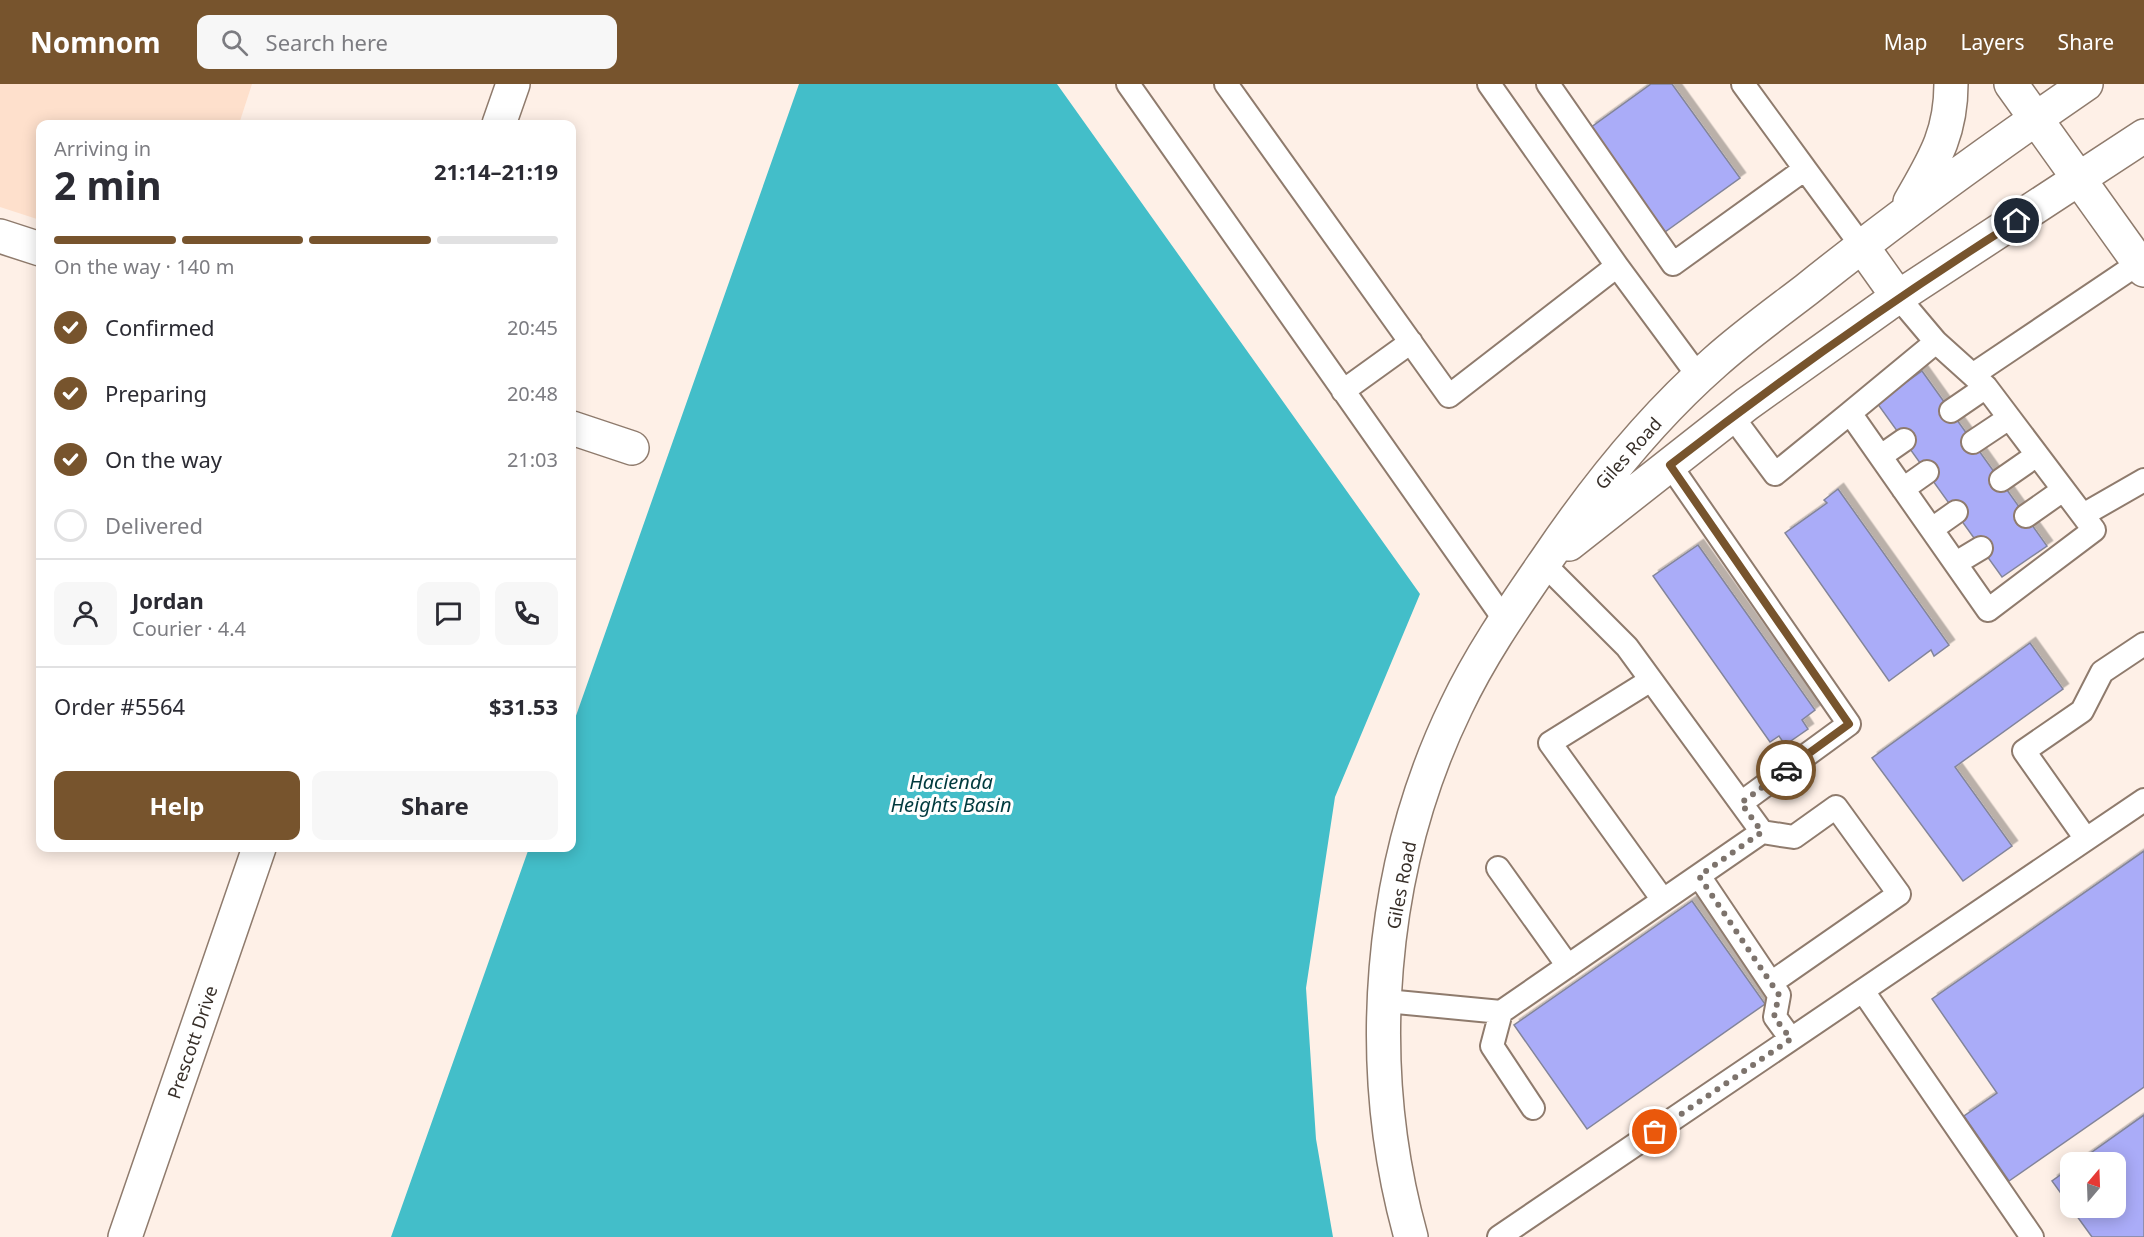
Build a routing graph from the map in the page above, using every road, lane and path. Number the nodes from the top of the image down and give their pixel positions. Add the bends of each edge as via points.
1 (513, 84) edge
2 (1128, 84) edge
3 (1226, 84) edge
4 (1489, 84) edge
5 (1548, 84) edge
6 (1743, 84) edge
7 (1951, 84) edge
8 (2011, 84) edge
9 (2085, 84) edge
10 (2035, 118) junction
11 (501, 120) edge
12 (2144, 136) edge
13 (1805, 170) junction
14 (2081, 179) junction
15 (1905, 211) junction
16 (0, 236) edge
17 (1861, 246) junction
18 (36, 248) edge
19 (1617, 266) junction
20 (2141, 267) edge
21 (1898, 297) junction
22 (1411, 342) junction
23 (1936, 342) junction
24 (1699, 377) junction
25 (1980, 380) junction
26 (1343, 391) junction
27 (1951, 411) dead end
28 (1850, 413) junction
29 (1732, 416) junction
30 (2009, 418) junction
31 (576, 429) edge
32 (1904, 440) dead end
33 (1973, 442) dead end
34 (632, 448) dead end
35 (2037, 455) junction
36 (1881, 456) junction
37 (1670, 465) junction
38 (1927, 472) dead end
39 (2001, 480) dead end
40 (2144, 480) edge
41 (1903, 489) junction
42 (2063, 490) junction
43 (1956, 512) dead end
44 (2083, 515) junction
45 (2026, 516) dead end
46 (1932, 529) junction
47 (1981, 548) dead end
48 (1956, 563) junction
49 (1544, 564) junction
50 (1504, 619) junction
51 (2144, 644) edge
52 (1652, 680) junction
53 (2144, 800) edge
54 (1741, 803) junction
55 (1762, 832) junction
56 (2086, 839) junction
57 (258, 852) edge
58 (1498, 868) dead end
59 (1699, 876) junction
60 (1663, 900) junction
61 (1568, 966) junction
62 (1771, 983) junction
63 (1863, 991) junction
64 (1386, 1001) junction
65 (1501, 1012) junction
66 (1791, 1039) junction
67 (1533, 1108) dead end
68 (125, 1237) edge
69 (1411, 1237) edge
70 (1499, 1237) edge
71 (2032, 1237) edge

1 - 11 street
2 - 26 lane
3 - 22 lane
4 - 19 lane
5 - 13 lane via 1673,264
6 - 13 lane
7 - 15 street via 1951,112 1938,153
8 - 10 street
9 - 10 street, Giles Road
10 - 14 street
10 - 15 street, Giles Road
12 - 14 street, Giles Road
13 - 17 lane
14 - 20 street
14 - 21 street, Giles Road
15 - 17 street, Giles Road
16 - 18 street
17 - 21 street
17 - 24 street, Giles Road
19 - 22 lane via 1449,396
19 - 24 lane
20 - 25 lane
21 - 23 lane
21 - 29 street, Giles Road
22 - 26 lane
23 - 25 lane
23 - 28 lane
24 - 29 street
24 - 49 street, Giles Road via 1589,496
25 - 27 lane
25 - 30 lane
26 - 50 lane
28 - 29 lane via 1776,474
28 - 36 lane
29 - 37 street, Giles Road
30 - 33 lane
30 - 35 lane
31 - 34 street
32 - 36 lane
35 - 39 lane
35 - 42 lane
36 - 41 lane
37 - 49 street, Giles Road
37 - 54 lane via 1849,724
38 - 41 lane
40 - 44 lane
41 - 46 lane
42 - 44 lane
42 - 45 lane
43 - 46 lane
44 - 48 lane via 2094,530 1988,610
46 - 48 lane
47 - 48 lane
49 - 50 street, Giles Road
49 - 52 lane via 1627,647
50 - 64 street, Giles Road via 1455,708 1424,786 1401,869 1388,953
51 - 56 lane via 2102,672 2082,711 2024,751
52 - 54 lane
52 - 60 lane via 1550,743
53 - 56 lane
54 - 55 lane
55 - 59 lane
55 - 62 lane via 1794,837 1836,807 1899,894
56 - 63 lane
57 - 68 street, Prescott Drive
58 - 61 lane
59 - 60 lane
59 - 62 lane
60 - 61 lane
61 - 65 lane
62 - 66 lane via 1779,995 1774,1017
63 - 66 lane
63 - 71 lane
64 - 65 lane
64 - 69 street, Giles Road via 1383,1052 1390,1136
65 - 67 lane via 1492,1046
66 - 70 lane

